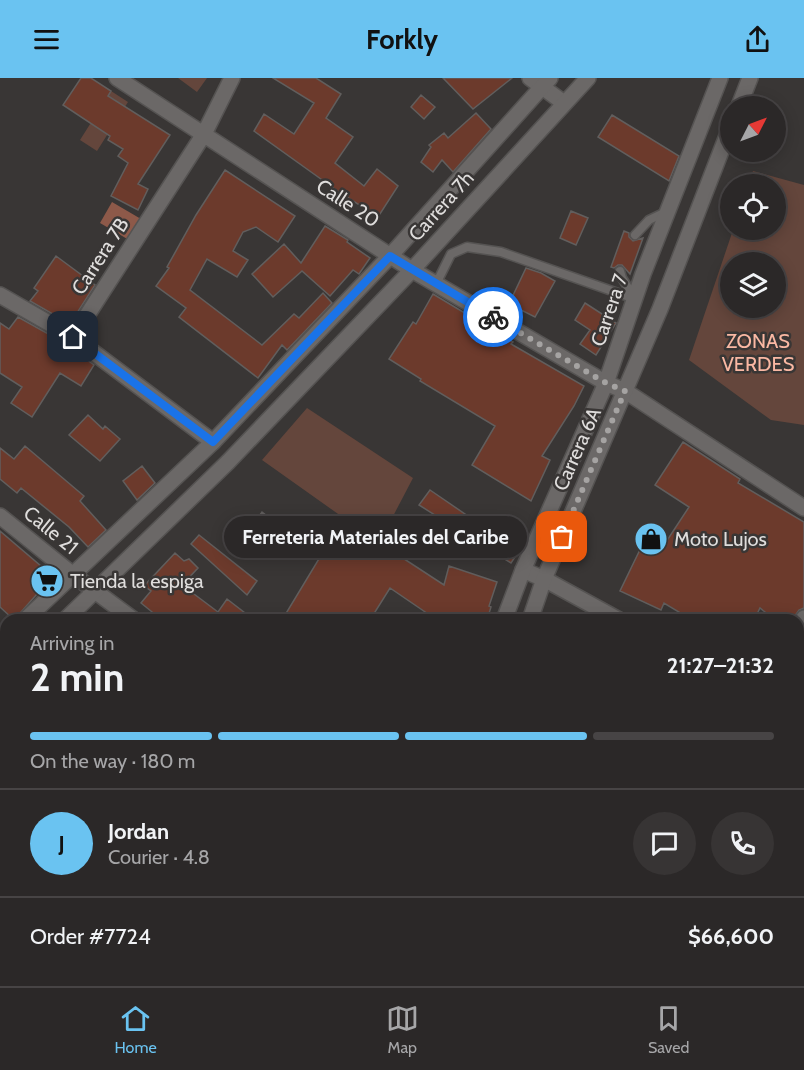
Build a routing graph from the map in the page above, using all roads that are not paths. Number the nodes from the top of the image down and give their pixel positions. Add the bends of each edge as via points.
1 (117, 78) edge
2 (232, 78) edge
3 (588, 78) edge
4 (720, 78) edge
5 (750, 78) edge
6 (541, 81) edge
7 (743, 96) edge
8 (564, 103) junction
9 (204, 134) junction
10 (720, 154) edge
11 (668, 211) junction
12 (635, 235) dead end
13 (390, 256) junction
14 (412, 270) junction
15 (620, 271) dead end
16 (436, 284) junction
17 (0, 295) edge
18 (635, 299) junction
19 (73, 337) junction
20 (606, 383) junction
21 (625, 391) junction
22 (213, 442) junction
23 (804, 508) edge
24 (0, 516) edge
25 (523, 570) junction
26 (72, 574) junction
27 (544, 579) junction
28 (94, 591) junction
29 (31, 614) edge
30 (71, 614) edge
31 (126, 614) edge
32 (506, 614) edge
33 (532, 614) edge
34 (608, 614) edge

1 - 9 street, Calle 20
2 - 9 street, Carrera 7B
3 - 8 street, Carrera 7h
4 - 11 street, Carrera 7
5 - 7 street
6 - 8 street
6 - 13 street, Carrera 7h
8 - 14 street, Carrera 7h
9 - 13 street, Calle 20
9 - 19 street, Carrera 7B
10 - 21 street, Carrera 6A
11 - 12 lane via 649,220
11 - 18 street, Carrera 7
13 - 14 street, Calle 20
13 - 22 street, Carrera 7h
14 - 16 street, Calle 20
14 - 28 street, Carrera 7h via 228,462
15 - 18 lane
16 - 18 lane via 451,254 467,247 501,252
16 - 20 street, Calle 20
17 - 19 street
18 - 20 street, Carrera 7
19 - 22 street
20 - 21 street, Calle 20
20 - 25 street, Carrera 7
21 - 23 street, Calle 20
21 - 27 street, Carrera 6A
22 - 26 street, Carrera 7h
24 - 26 street, Calle 21
25 - 27 street
25 - 32 street, Carrera 7
26 - 28 street, Calle 21
26 - 29 street
27 - 33 street, Carrera 6A
27 - 34 street
28 - 30 street
28 - 31 street, Calle 21

